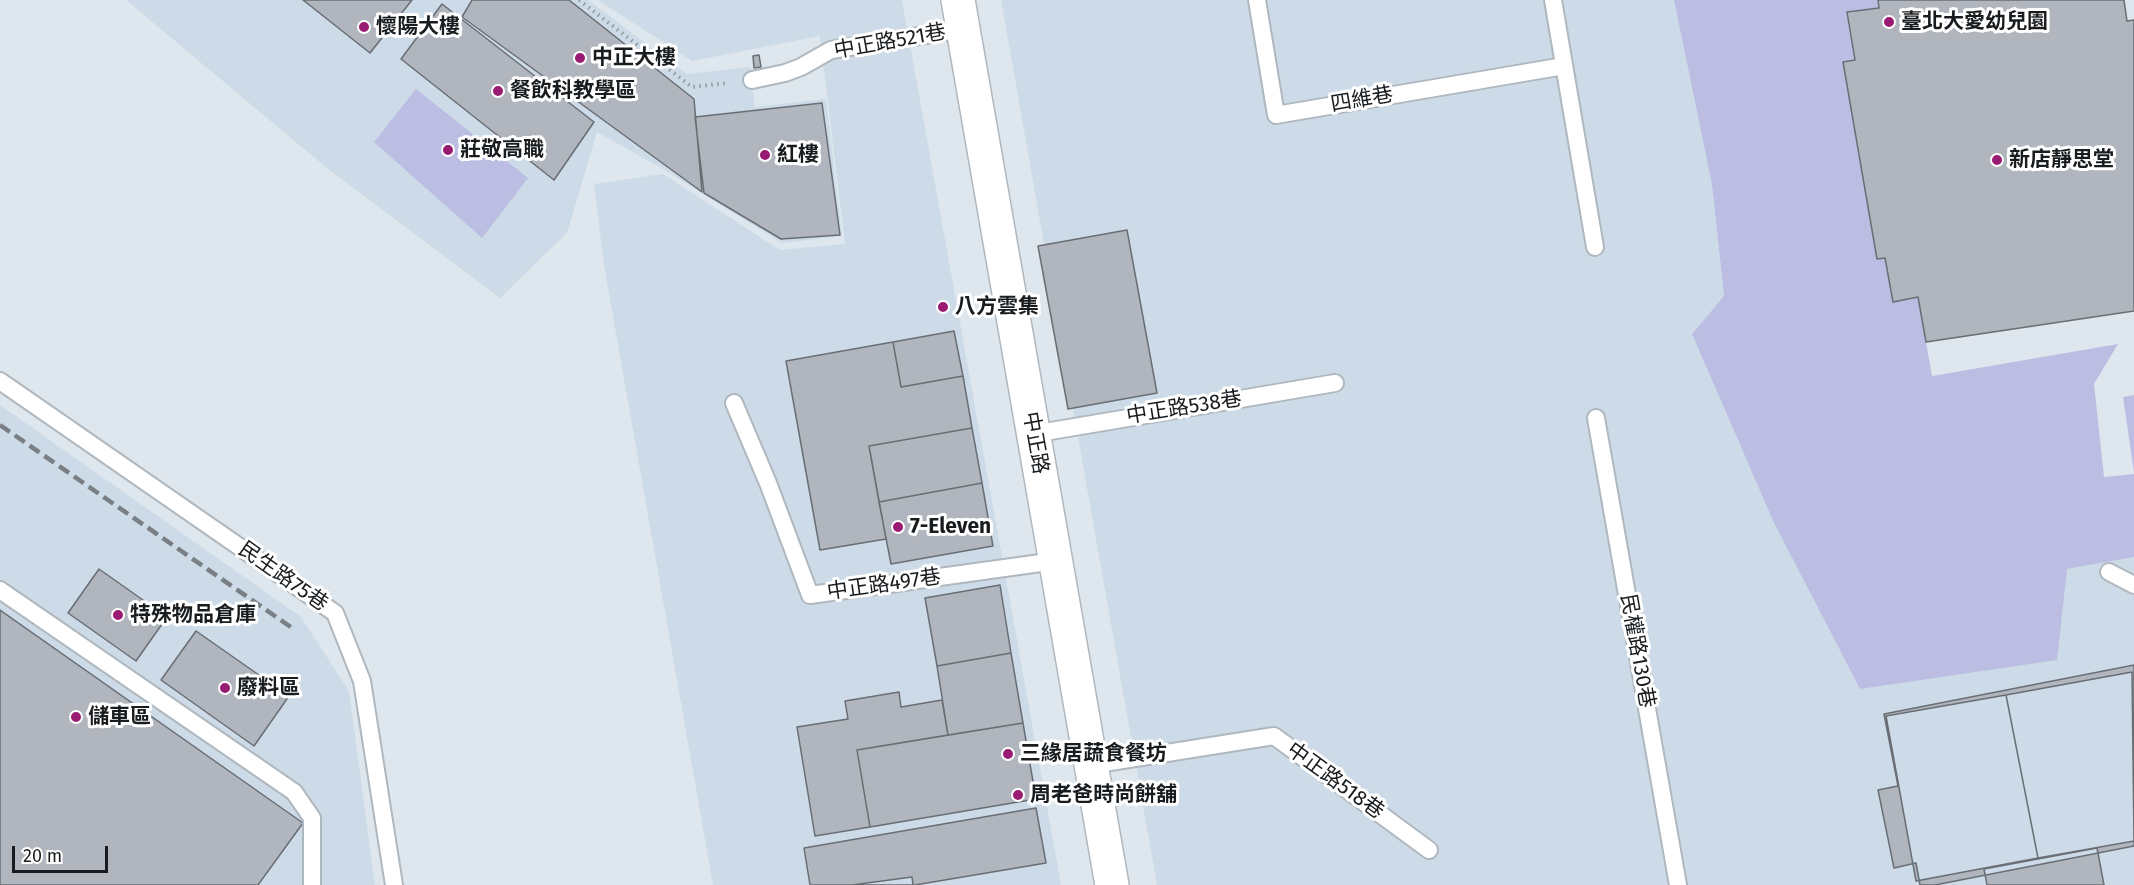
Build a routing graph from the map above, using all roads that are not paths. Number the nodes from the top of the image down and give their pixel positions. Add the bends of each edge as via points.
1 (1257, 0) edge
2 (1553, 0) edge
3 (960, 15) edge
4 (1564, 66) junction
5 (752, 80) road end
6 (1595, 247) dead end
7 (0, 381) edge
8 (1335, 383) dead end
9 (734, 403) dead end
10 (1596, 418) dead end
11 (1034, 434) junction
12 (1055, 561) junction
13 (2109, 572) dead end
14 (2134, 585) edge
15 (0, 590) edge
16 (1091, 765) junction
17 (1429, 850) dead end
18 (312, 885) edge
19 (394, 885) edge
20 (1112, 885) edge
21 (1678, 885) edge

1 - 4 lane, 四維巷 via 1275,115
2 - 4 lane
3 - 5 lane, 中正路521巷 via 831,50 793,70
3 - 11 street, 中正路
4 - 6 lane
7 - 19 lane, 民生路75巷 via 335,613 362,681
8 - 11 lane, 中正路538巷
9 - 12 lane, 中正路497巷 via 810,595
10 - 21 lane, 民權路130巷
11 - 12 street, 中正路
12 - 16 street, 中正路
13 - 14 lane
15 - 18 lane via 294,792 312,818
16 - 17 lane, 中正路518巷 via 1274,736
16 - 20 street, 中正路

